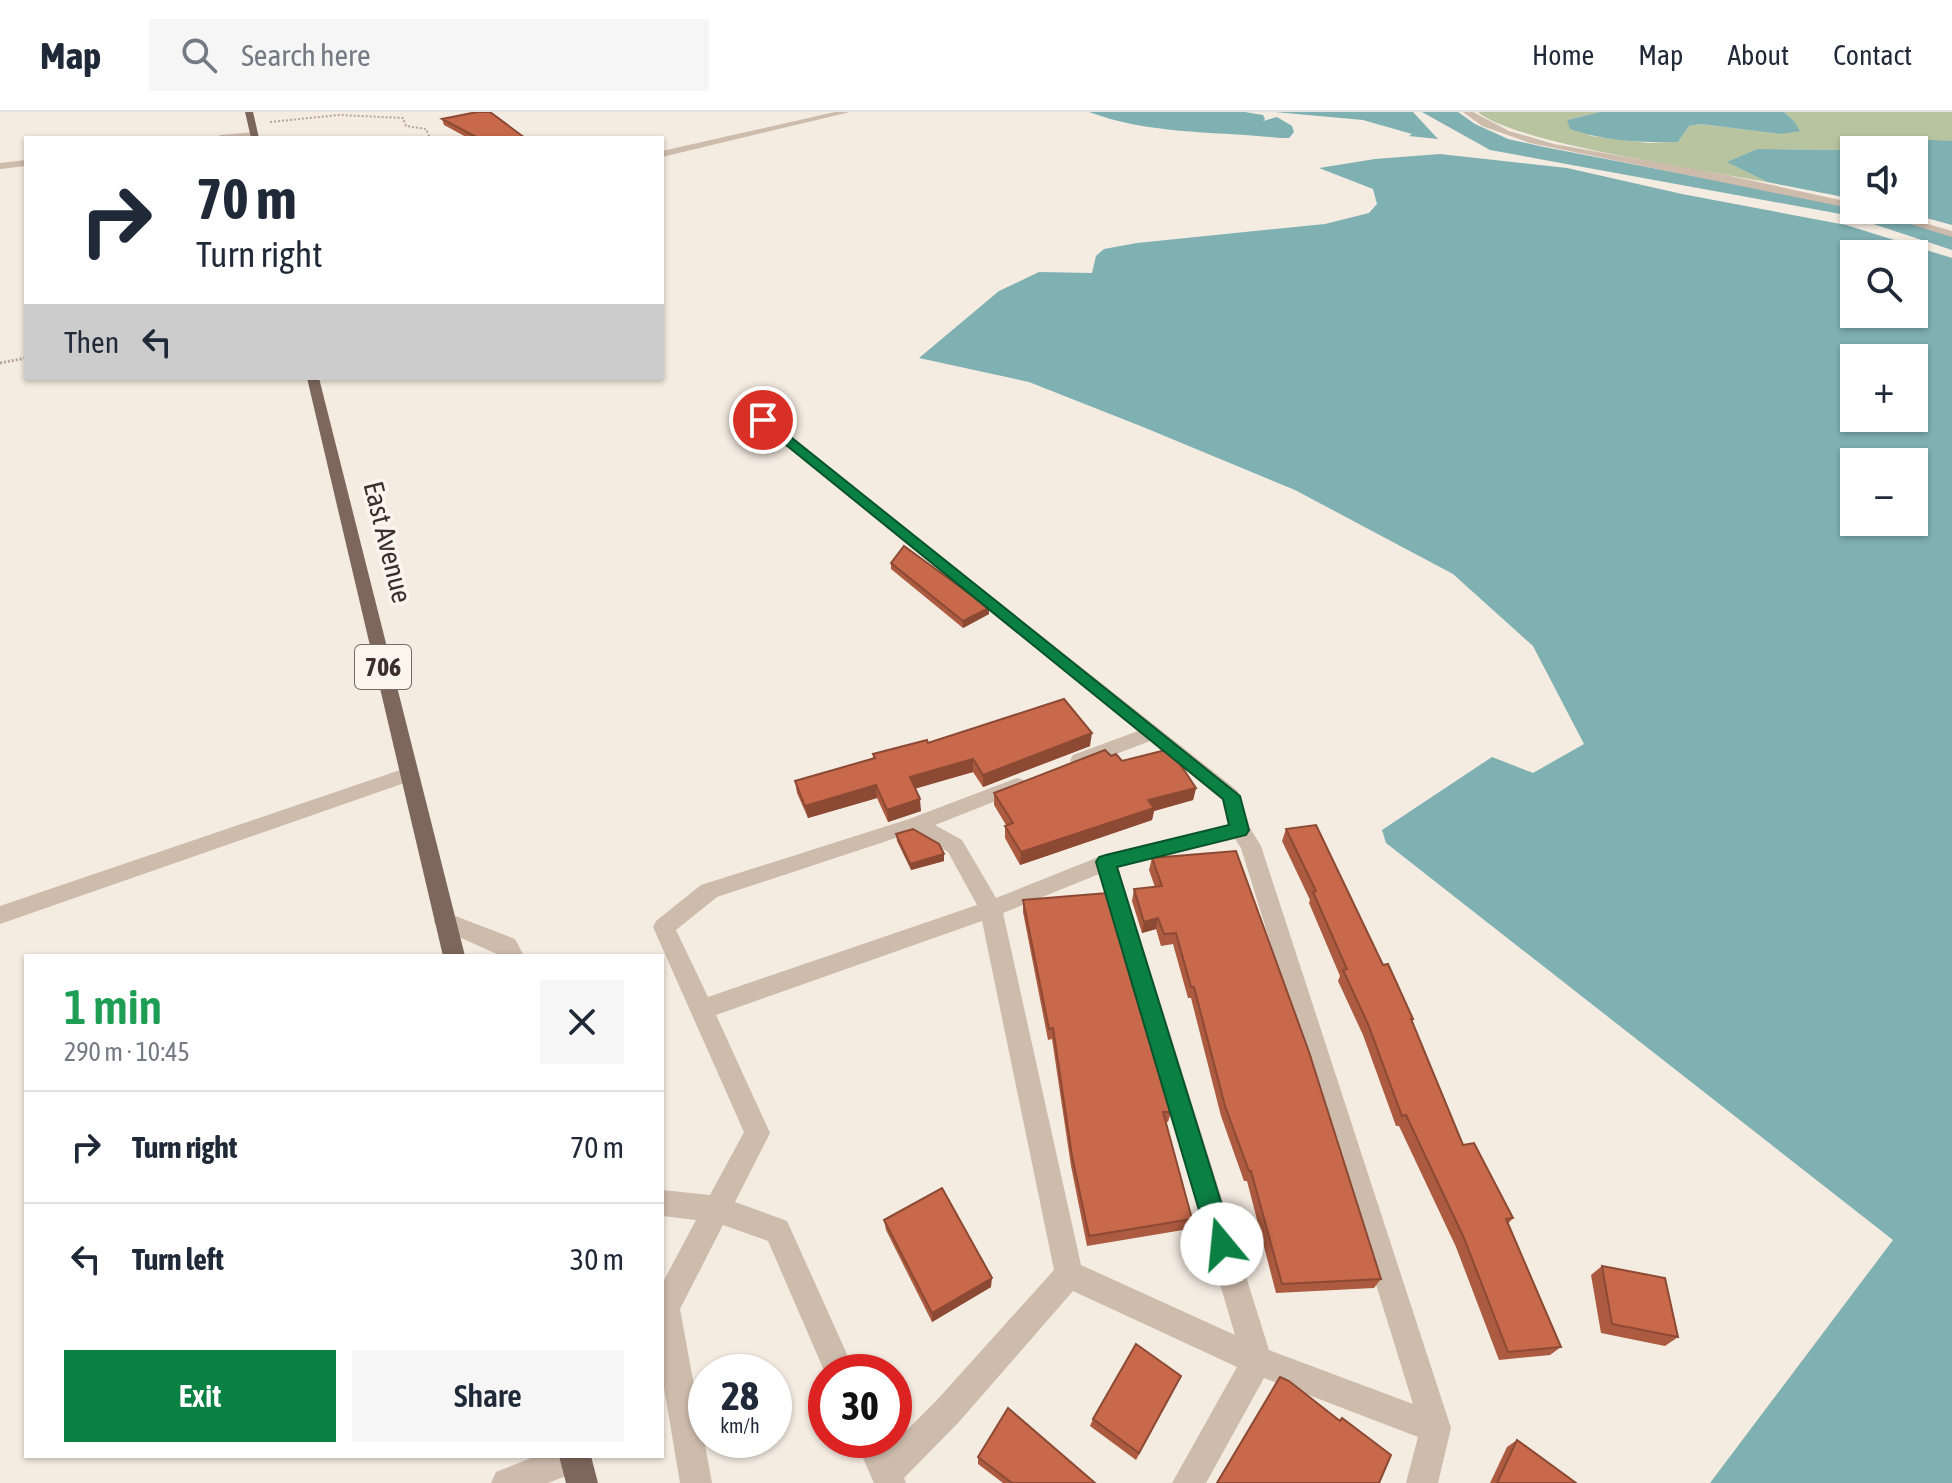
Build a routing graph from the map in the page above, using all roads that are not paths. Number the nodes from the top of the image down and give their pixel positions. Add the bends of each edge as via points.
1 (249, 112) edge
2 (846, 112) edge
3 (1467, 112) edge
4 (254, 132) edge
5 (231, 136) edge
6 (664, 154) edge
7 (24, 163) edge
8 (0, 166) edge
9 (1840, 202) edge
10 (1917, 224) edge
11 (1952, 234) edge
12 (313, 380) edge
13 (763, 420) dead end
14 (1152, 733) junction
15 (1064, 767) edge
16 (409, 774) junction
17 (1034, 778) edge
18 (916, 824) junction
19 (1240, 830) junction
20 (1106, 862) junction
21 (991, 909) junction
22 (0, 915) edge
23 (445, 921) junction
24 (453, 954) edge
25 (512, 954) edge
26 (701, 1010) junction
27 (664, 1203) edge
28 (716, 1209) junction
29 (1069, 1274) junction
30 (832, 1354) edge
31 (1257, 1361) junction
32 (1436, 1428) junction
33 (879, 1458) edge
34 (577, 1465) edge
35 (888, 1478) edge
36 (507, 1483) edge
37 (696, 1483) edge
38 (1188, 1483) edge
39 (1422, 1483) edge

1 - 4 main road
2 - 6 street
3 - 9 street via 1493,127 1545,143
4 - 5 street
7 - 8 street
10 - 11 street
12 - 16 main road, East Avenue / 706
13 - 14 street
14 - 15 street
14 - 19 street via 1231,796
16 - 22 street
16 - 23 main road, East Avenue / 706
17 - 18 street
18 - 21 street via 955,846
18 - 26 street via 709,891 664,927
19 - 20 street
19 - 32 street via 1251,846
20 - 21 street
20 - 31 street
21 - 26 street
21 - 29 street
23 - 24 main road, East Avenue / 706
23 - 25 street via 507,946
26 - 28 street via 757,1133
27 - 28 street
28 - 30 street via 777,1231
28 - 37 street via 665,1308
29 - 31 street
29 - 35 street
31 - 32 street
31 - 38 street
32 - 39 street
33 - 35 street
34 - 36 street

